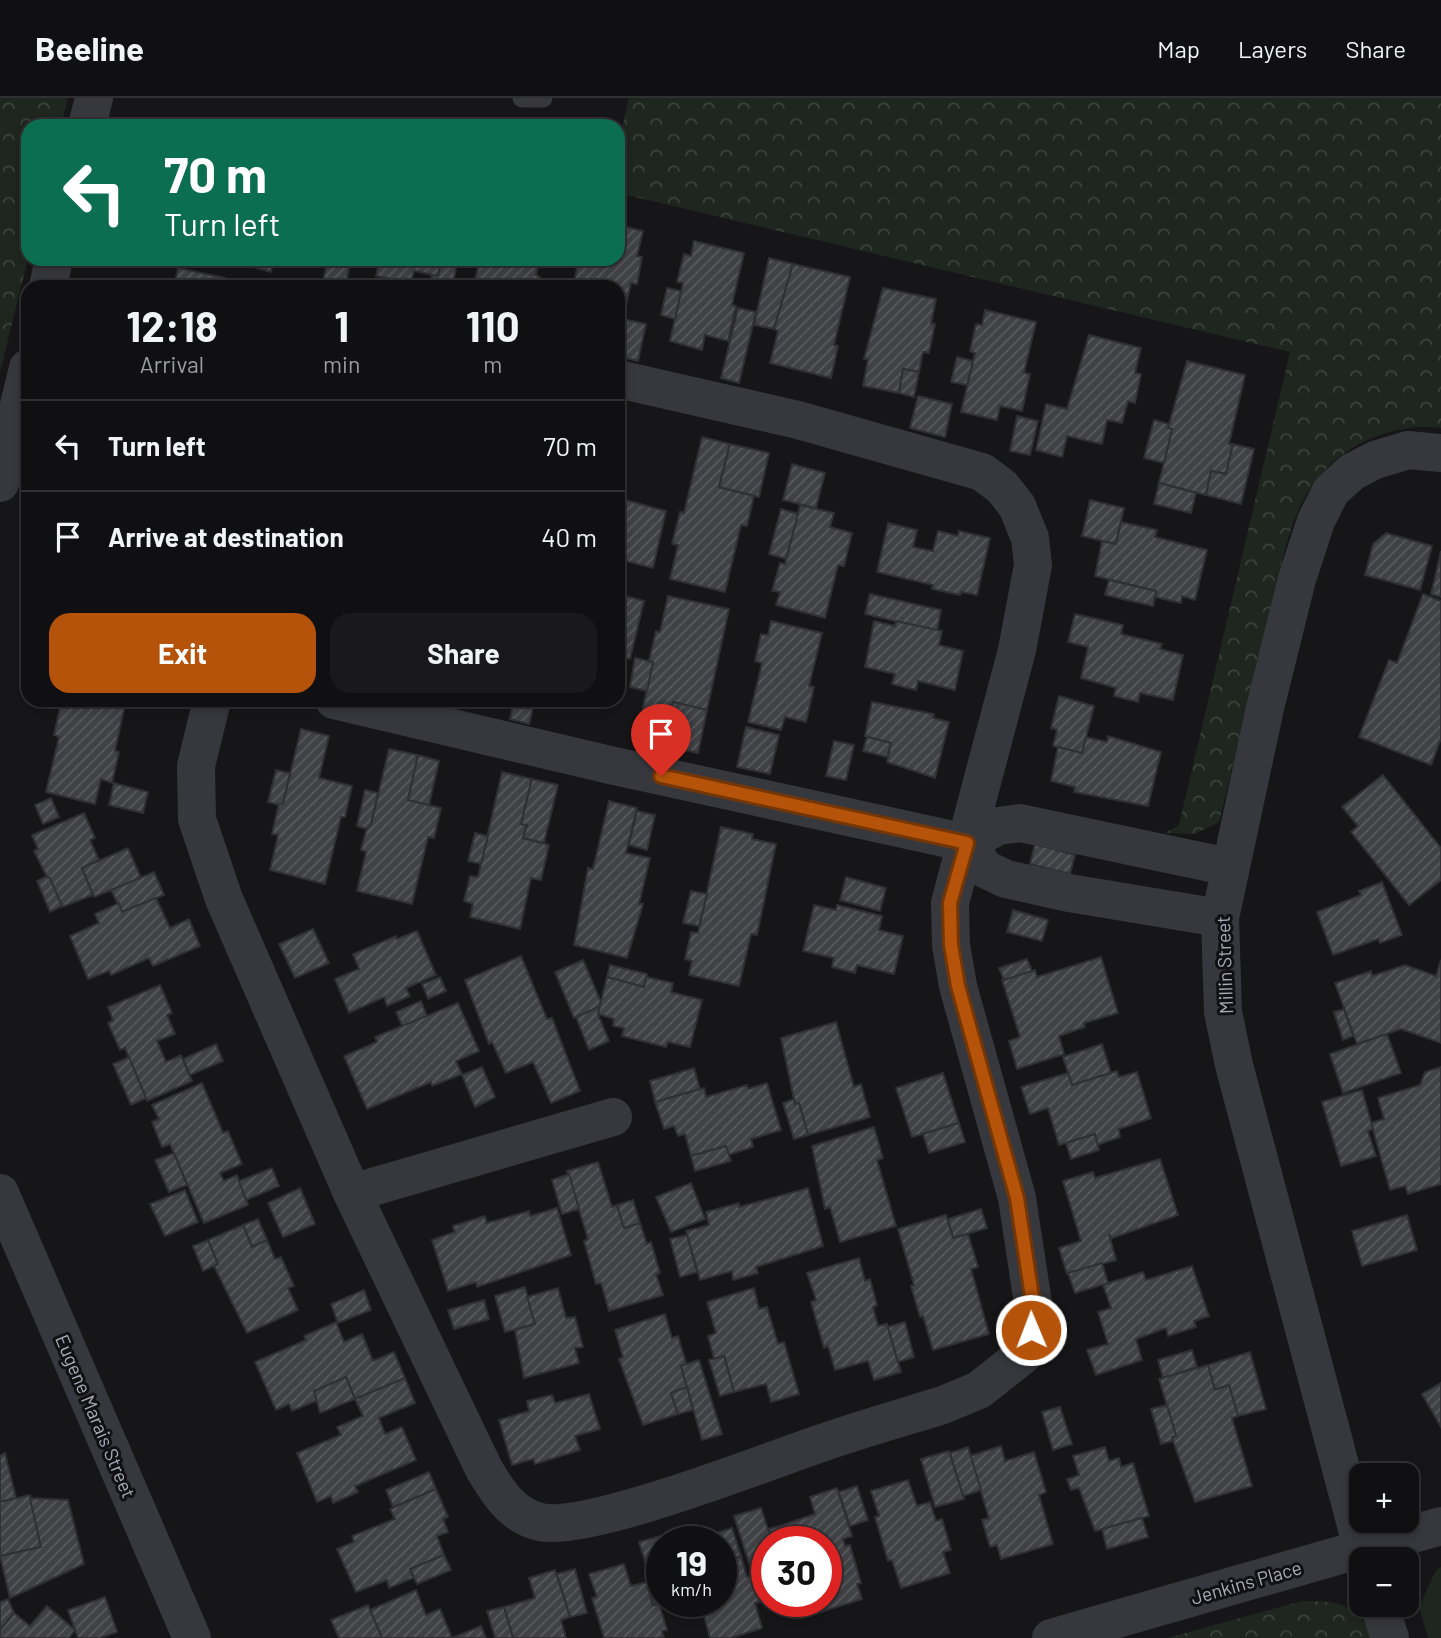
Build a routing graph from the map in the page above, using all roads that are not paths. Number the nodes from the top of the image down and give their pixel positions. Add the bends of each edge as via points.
1 (94, 98) edge
2 (522, 98) edge
3 (543, 98) edge
4 (89, 119) edge
5 (625, 381) edge
6 (21, 397) edge
7 (1441, 453) edge
8 (0, 483) edge
9 (210, 707) edge
10 (364, 707) edge
11 (967, 843) junction
12 (1229, 867) junction
13 (1220, 918) junction
14 (612, 1117) dead end
15 (352, 1193) junction
16 (0, 1194) edge
17 (1441, 1526) edge
18 (1362, 1547) edge
19 (1383, 1547) edge
20 (1349, 1558) edge
21 (1383, 1617) edge
22 (192, 1638) edge
23 (1051, 1638) edge
24 (1390, 1638) edge

1 - 4 street
2 - 3 lane
5 - 11 street via 954,462 982,472 1017,506 1030,538 1033,565 1017,650
6 - 8 street
7 - 12 street, Millin Street via 1408,450 1352,472 1331,491 1316,520 1297,579
9 - 15 street via 197,766 197,819 224,899
10 - 11 street
11 - 12 street via 998,827 1020,823
11 - 13 street via 985,869 1006,879
11 - 15 street via 950,903 951,945 958,986 1017,1198 1034,1310 1022,1356 979,1390 657,1499 571,1522 541,1523 520,1515 502,1499 484,1469
12 - 13 street, Millin Street
13 - 18 street, Millin Street via 1223,1012 1234,1065
14 - 15 street
16 - 22 street, Eugene Marais Street
17 - 19 street, Jenkins Place
20 - 23 street, Jenkins Place
21 - 24 street

